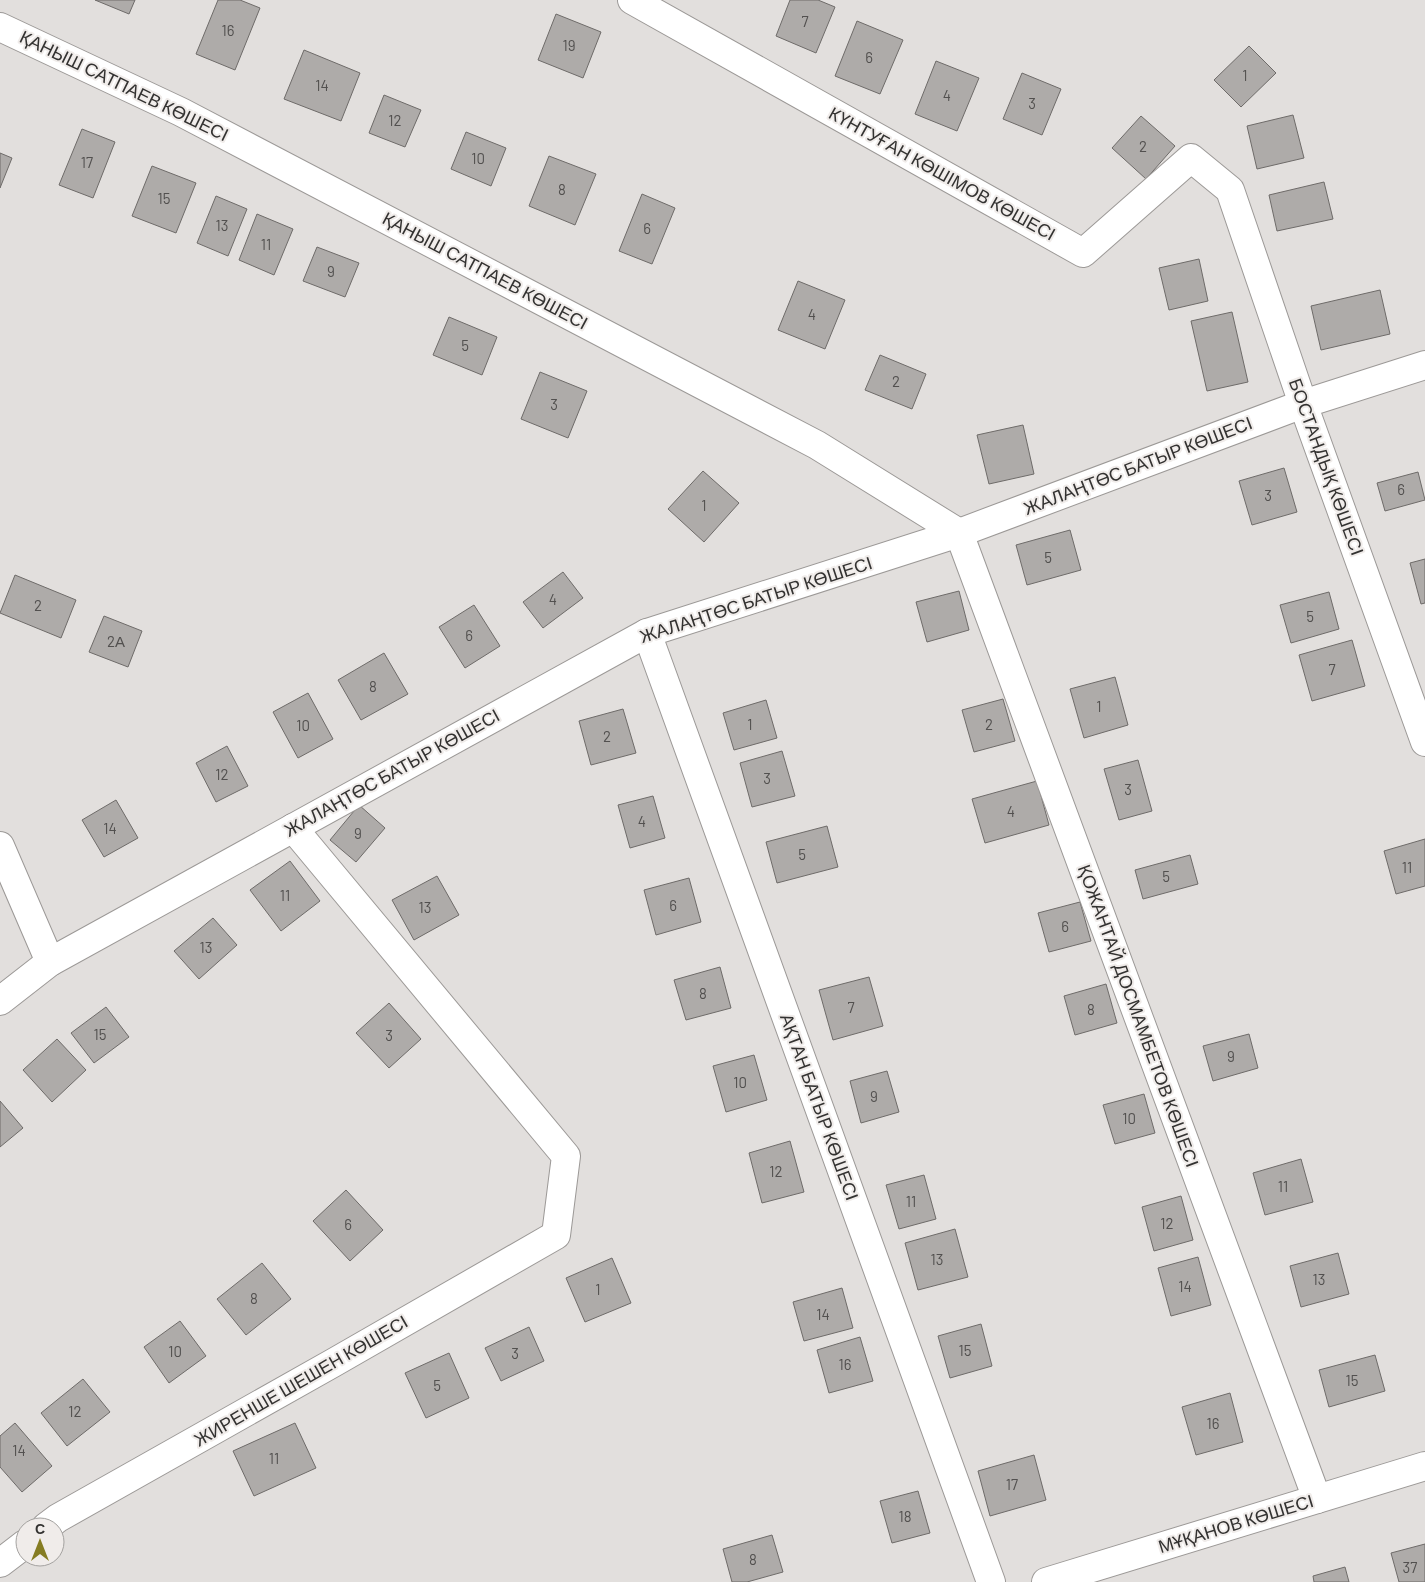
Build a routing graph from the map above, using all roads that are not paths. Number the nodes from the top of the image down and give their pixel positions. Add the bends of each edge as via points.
1 (632, 0) edge
2 (0, 27) edge
3 (1230, 190) joint
4 (1425, 365) edge
5 (1303, 404) junction
6 (959, 533) junction
7 (647, 633) junction
8 (1425, 742) edge
9 (293, 828) junction
10 (0, 846) edge
11 (50, 962) junction
12 (0, 1001) edge
13 (1425, 1466) edge
14 (1317, 1499) junction
15 (60, 1517) edge
16 (15, 1552) edge
17 (0, 1563) edge
18 (991, 1582) edge
19 (1046, 1582) edge

1 - 3 street, КҮНТУҒАН КӨШІМОВ КӨШЕСІ via 1083,253 1191,158
2 - 6 street, ҚАНЫШ САТПАЕВ КӨШЕСІ via 181,112 808,440
3 - 5 street, БОСТАНДЫҚ КӨШЕСІ
4 - 5 street, ЖАЛАҢТӨС БАТЫР КӨШЕСІ
5 - 6 street, ЖАЛАҢТӨС БАТЫР КӨШЕСІ
5 - 8 street, БОСТАНДЫҚ КӨШЕСІ
6 - 7 street, ЖАЛАҢТӨС БАТЫР КӨШЕСІ
6 - 14 street, ҚОЖАНТАЙ ДОСМАМБЕТОВ КӨШЕСІ
7 - 9 street, ЖАЛАҢТӨС БАТЫР КӨШЕСІ
7 - 18 street, АҚТАН БАТЫР КӨШЕСІ
9 - 11 street, ЖАЛАҢТӨС БАТЫР КӨШЕСІ
9 - 15 street, ЖИРЕНШЕ ШЕШЕН КӨШЕСІ via 566,1156 556,1235
10 - 11 street
11 - 12 street, ЖАЛАҢТӨС БАТЫР КӨШЕСІ
13 - 14 street, МҰҚАНОВ КӨШЕСІ
14 - 19 street, МҰҚАНОВ КӨШЕСІ
16 - 17 street

